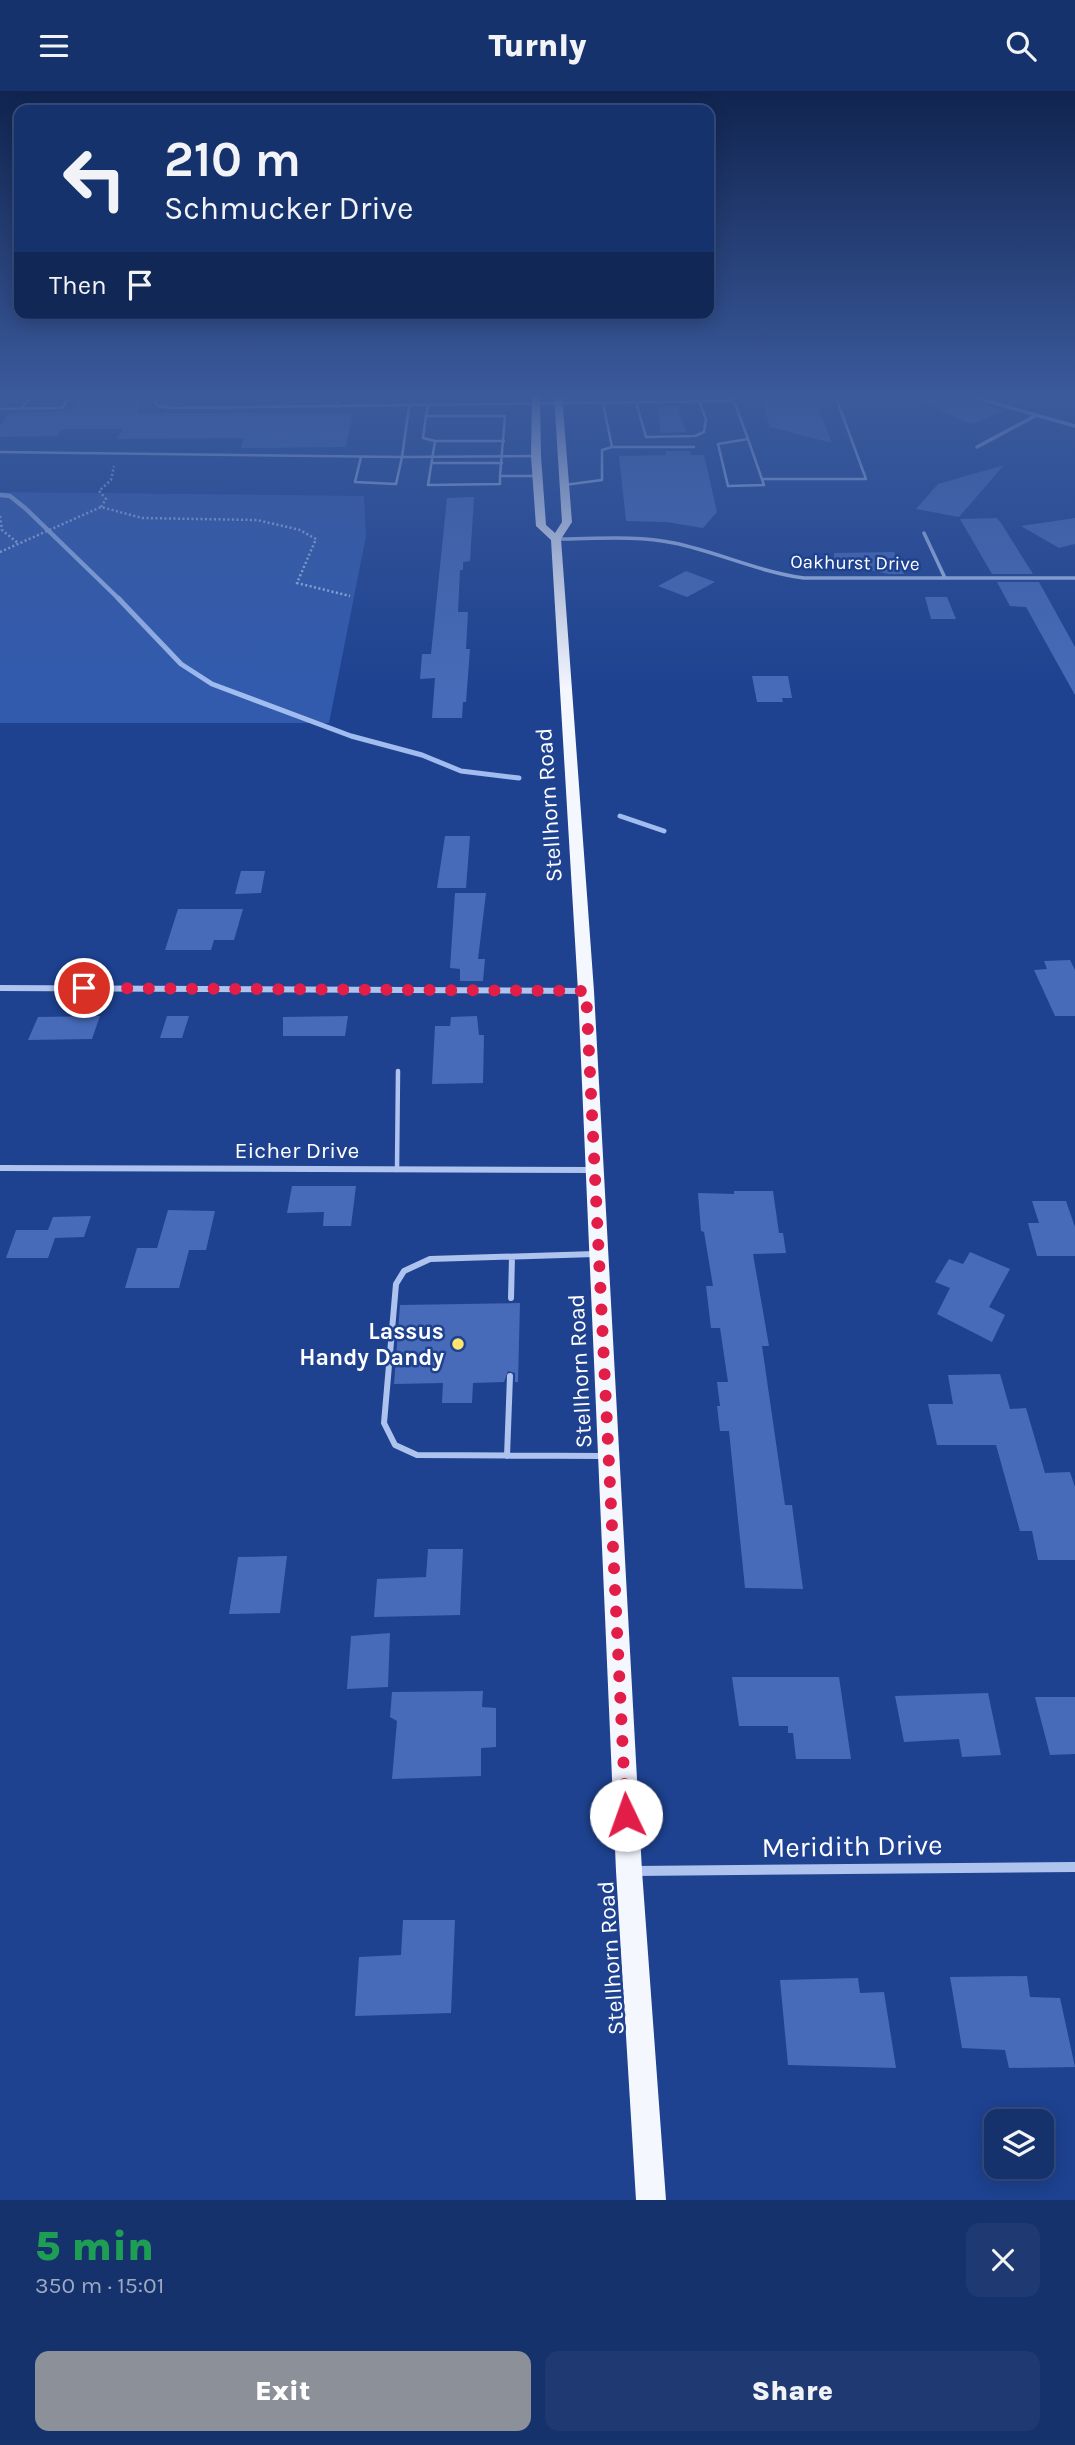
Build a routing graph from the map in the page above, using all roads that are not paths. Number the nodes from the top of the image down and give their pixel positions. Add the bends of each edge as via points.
1 (538, 493) edge
2 (565, 493) edge
3 (924, 533) dead end
4 (555, 539) junction
5 (945, 578) junction
6 (1075, 578) edge
7 (0, 988) edge
8 (586, 991) junction
9 (398, 1071) dead end
10 (0, 1168) edge
11 (397, 1170) junction
12 (595, 1170) junction
13 (598, 1254) junction
14 (512, 1257) junction
15 (511, 1297) dead end
16 (510, 1376) dead end
17 (507, 1456) junction
18 (609, 1456) junction
19 (1075, 1867) edge
20 (629, 1871) junction
21 (651, 2200) edge

1 - 4 main road, Stellhorn Road via 541,526
2 - 4 main road, Stellhorn Road via 567,522
3 - 5 street
4 - 5 street, Oakhurst Drive via 674,543 784,576
4 - 8 main road, Stellhorn Road
5 - 6 street, Oakhurst Drive
7 - 8 street
8 - 12 main road, Stellhorn Road
9 - 11 lane
10 - 11 street, Eicher Drive
11 - 12 street, Eicher Drive
12 - 13 main road, Stellhorn Road
13 - 14 lane
13 - 18 main road, Stellhorn Road
14 - 15 lane
14 - 17 lane via 430,1259 404,1271 396,1285 384,1423 395,1445 416,1455
16 - 17 lane
17 - 18 lane
18 - 20 main road, Stellhorn Road
19 - 20 street, Meridith Drive
20 - 21 main road, Stellhorn Road

